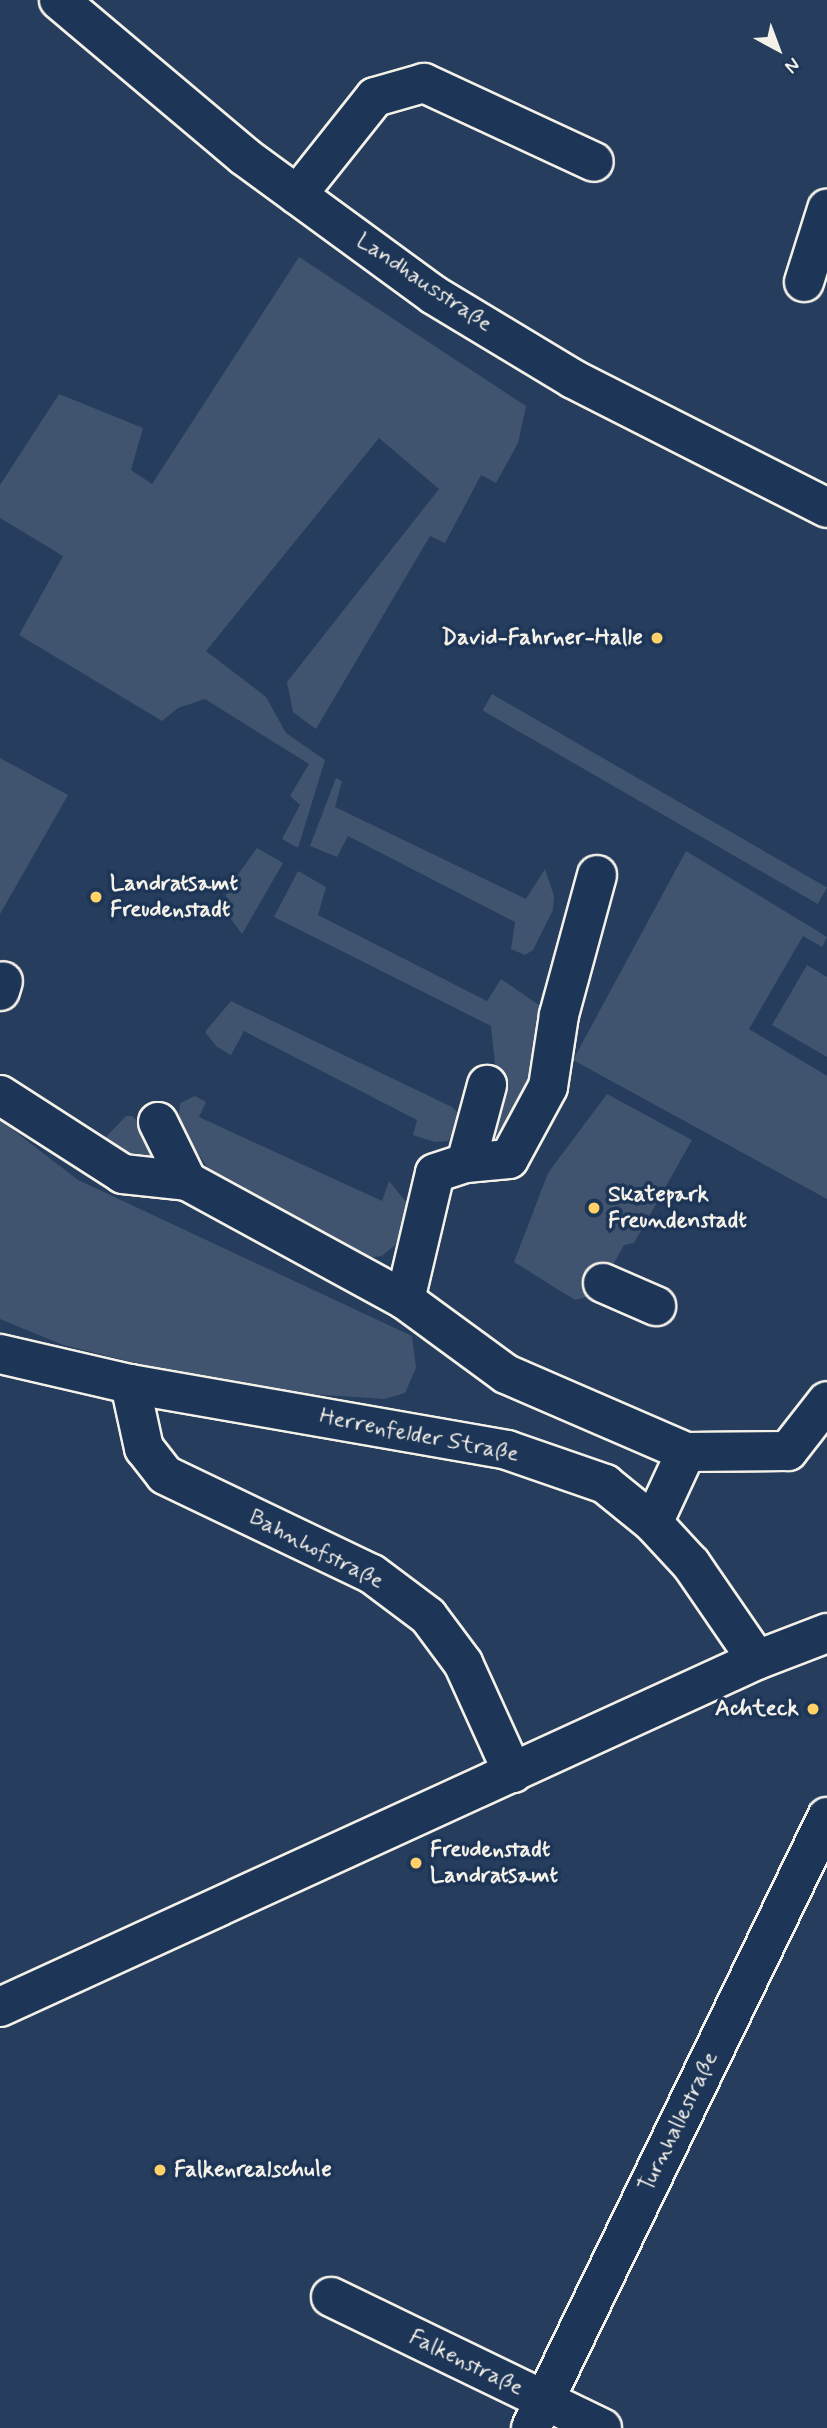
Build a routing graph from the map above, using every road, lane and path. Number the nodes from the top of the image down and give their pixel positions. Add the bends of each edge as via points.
1 (59, 0) edge
2 (594, 162) dead end
3 (297, 195) junction
4 (827, 209) edge
5 (804, 282) dead end
6 (827, 508) edge
7 (597, 875) dead end
8 (487, 1085) dead end
9 (0, 1095) edge
10 (158, 1122) dead end
11 (466, 1163) junction
12 (187, 1181) junction
13 (603, 1283) dead end
14 (404, 1300) junction
15 (656, 1306) dead end
16 (0, 1353) edge
17 (130, 1384) junction
18 (827, 1401) edge
19 (686, 1452) junction
20 (653, 1523) junction
21 (827, 1633) edge
22 (757, 1660) junction
23 (513, 1773) junction
24 (827, 1817) edge
25 (0, 2007) edge
26 (331, 2297) dead end
27 (537, 2414) edge
28 (602, 2428) edge

1 - 3 street, Landhausstraße
2 - 3 street via 424,83 375,97
3 - 6 street, Landhausstraße via 434,295 573,379
4 - 5 street
7 - 11 street via 559,1015 548,1087 509,1159
8 - 11 street
9 - 12 street via 123,1174
10 - 12 street
11 - 14 street via 435,1172
12 - 14 street
13 - 15 street
14 - 19 street via 506,1374
16 - 17 street, Herrenfelder Straße
17 - 20 street, Herrenfelder Straße via 507,1450 605,1484
17 - 23 street, Bahnhofstraße via 144,1448 165,1475 372,1574 428,1616 463,1663
18 - 19 street via 788,1451
19 - 20 street
20 - 22 street, Herrenfelder Straße via 706,1584
21 - 22 street
22 - 23 street
23 - 25 street
24 - 27 street, Turnhallestraße
26 - 27 street, Falkenstraße
27 - 28 street, Falkenstraße

